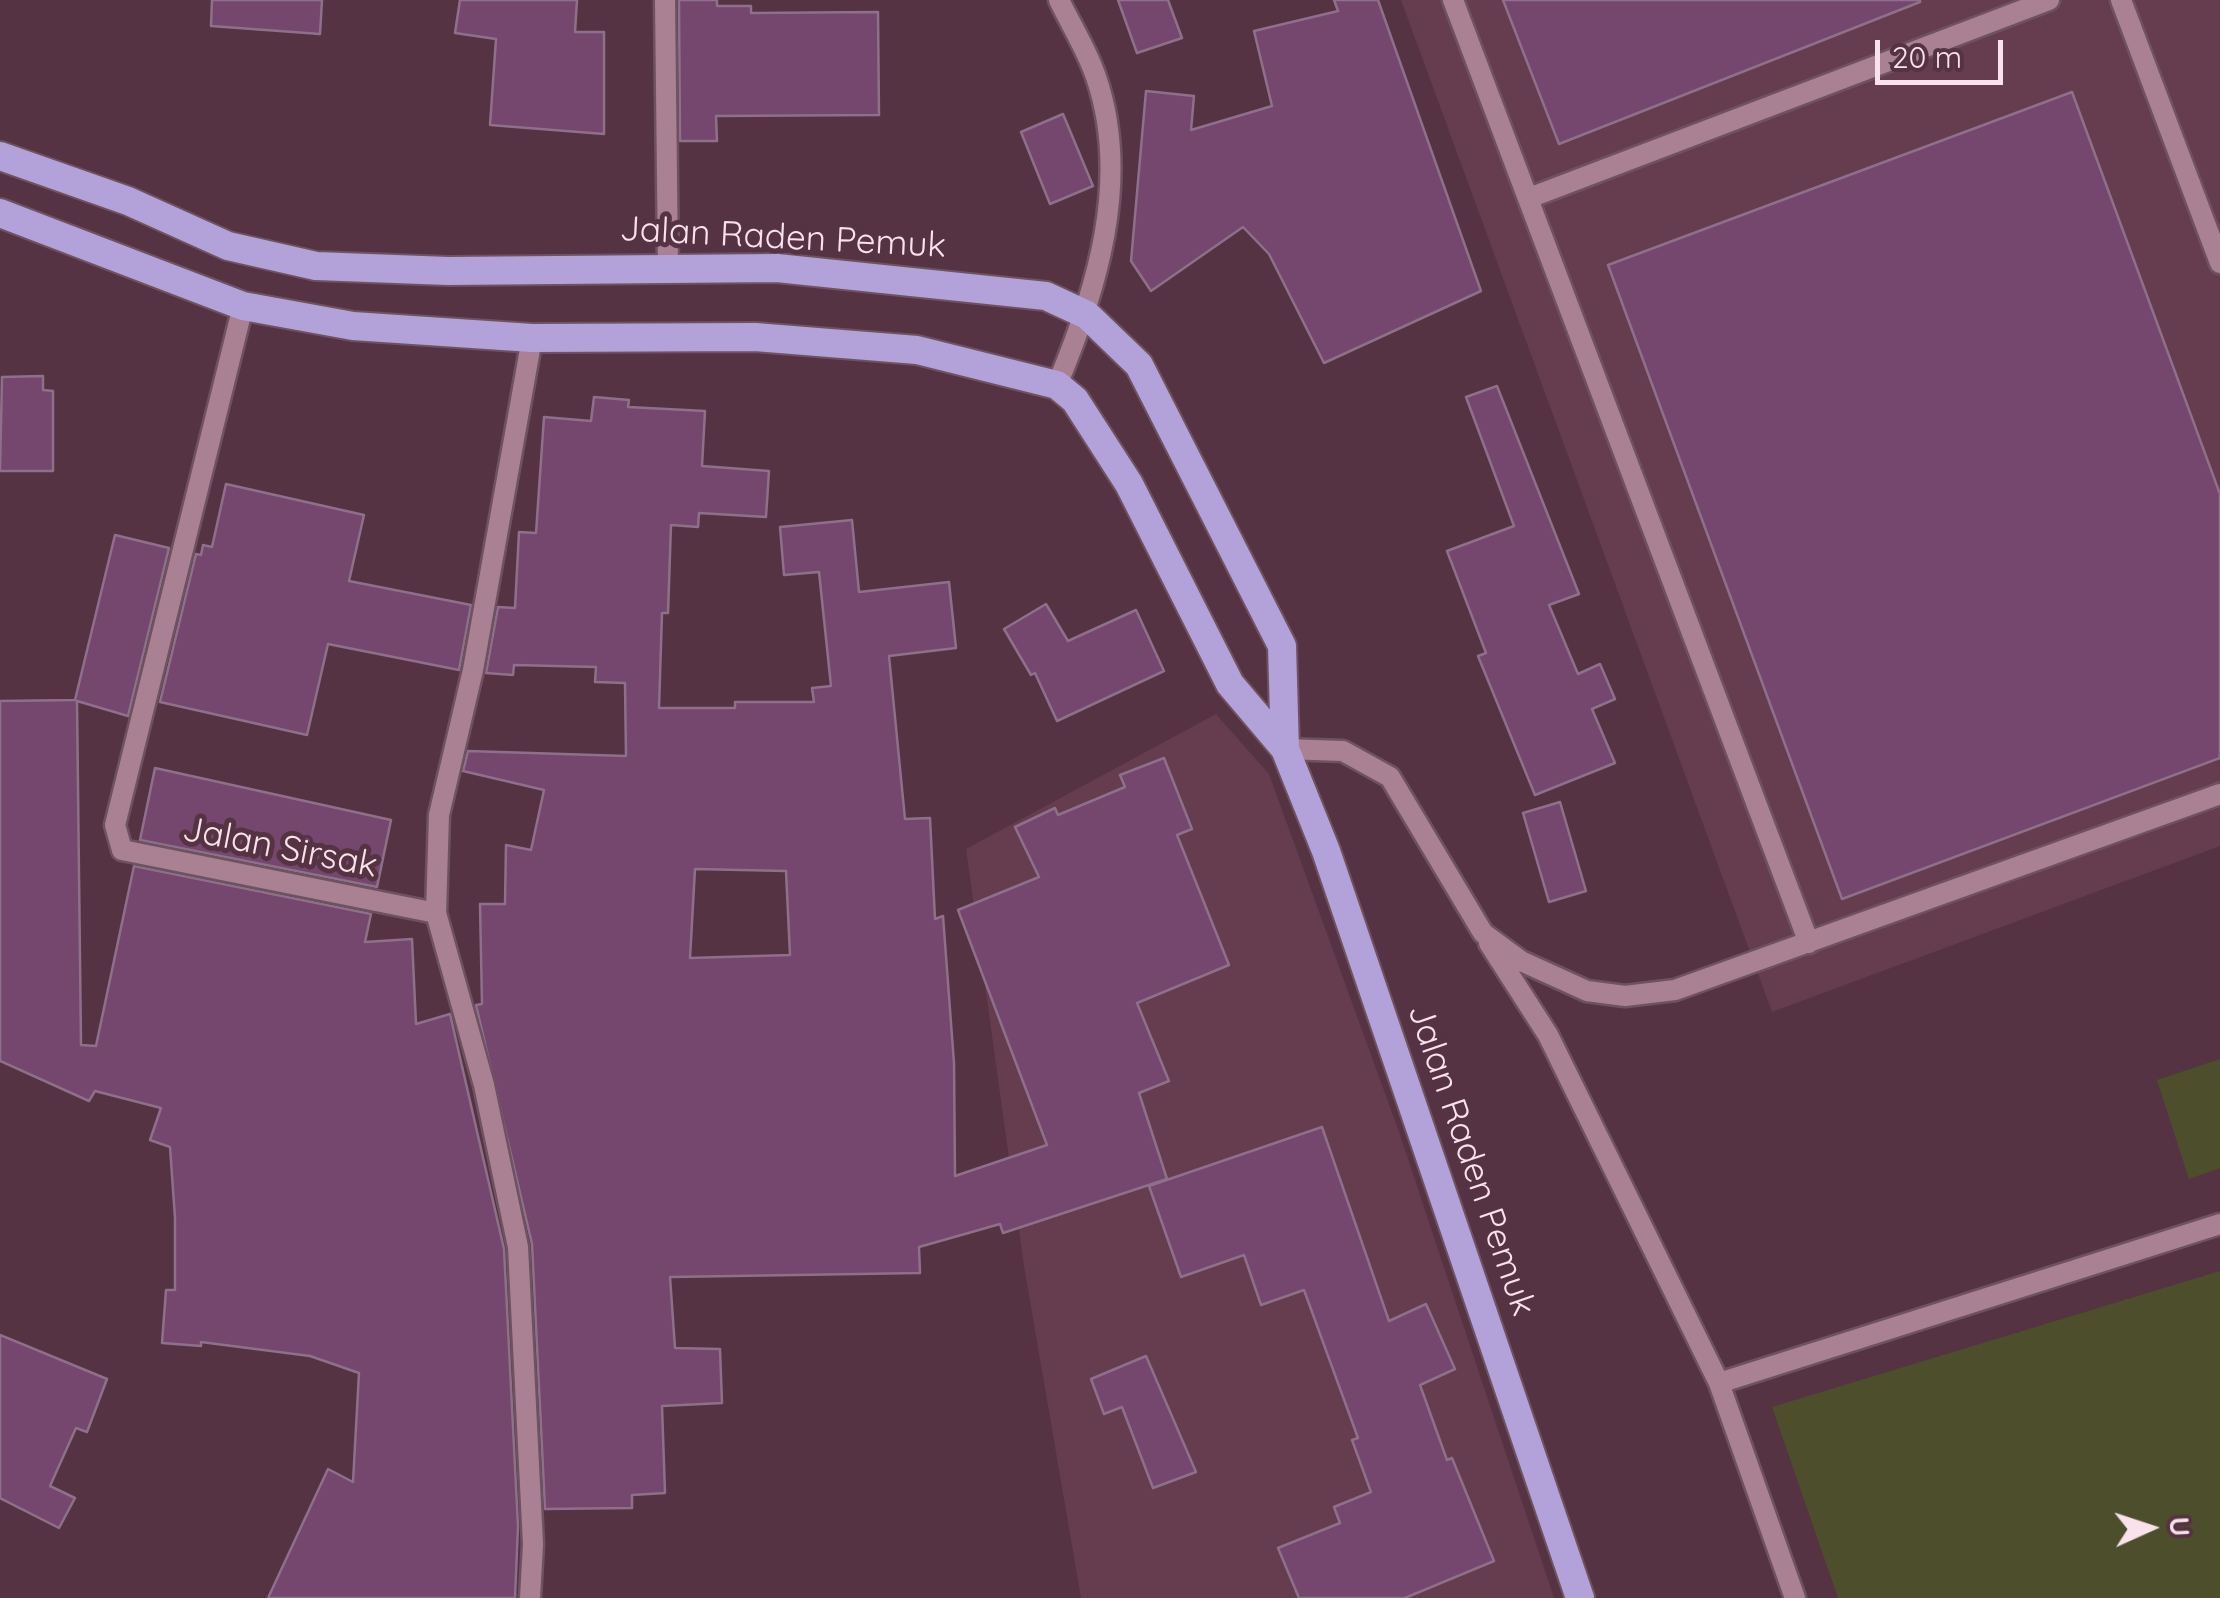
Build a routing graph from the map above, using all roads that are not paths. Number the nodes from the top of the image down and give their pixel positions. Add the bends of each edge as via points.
1 (665, 0) edge
2 (1059, 0) edge
3 (1453, 0) edge
4 (2049, 0) edge
5 (2121, 0) edge
6 (0, 156) edge
7 (1529, 198) junction
8 (0, 212) edge
9 (2220, 263) edge
10 (668, 266) junction
11 (243, 306) junction
12 (1087, 315) junction
13 (532, 338) junction
14 (1057, 385) junction
15 (1285, 748) junction
16 (2220, 794) edge
17 (436, 913) junction
18 (1483, 933) junction
19 (1809, 944) junction
20 (2220, 1224) edge
21 (1720, 1383) junction
22 (530, 1598) edge
23 (1580, 1598) edge
24 (1796, 1598) edge

1 - 10 street
2 - 12 street via 1095,73 1112,154 1102,251
3 - 7 street
4 - 7 street
5 - 9 street
6 - 10 highway, Jalan Raden Pemuk via 228,246 316,266
7 - 19 street
8 - 11 highway
10 - 12 highway, Jalan Raden Pemuk via 777,268 1003,288 1046,296
11 - 13 highway via 354,326
11 - 17 street, Jalan Sirsak via 114,825 116,840 122,850
12 - 14 street
12 - 15 highway, Jalan Raden Pemuk via 1139,365 1282,646
13 - 14 highway via 755,337 916,350
13 - 17 street via 440,815
14 - 15 highway, Jalan Raden Pemuk via 1075,400 1129,484 1230,684
15 - 18 street via 1343,751 1390,776
15 - 23 highway, Jalan Raden Pemuk
16 - 19 street
17 - 22 street via 484,1085 518,1247
18 - 19 street via 1554,979 1624,996 1676,990
18 - 21 street via 1548,1035
20 - 21 street
21 - 24 street

